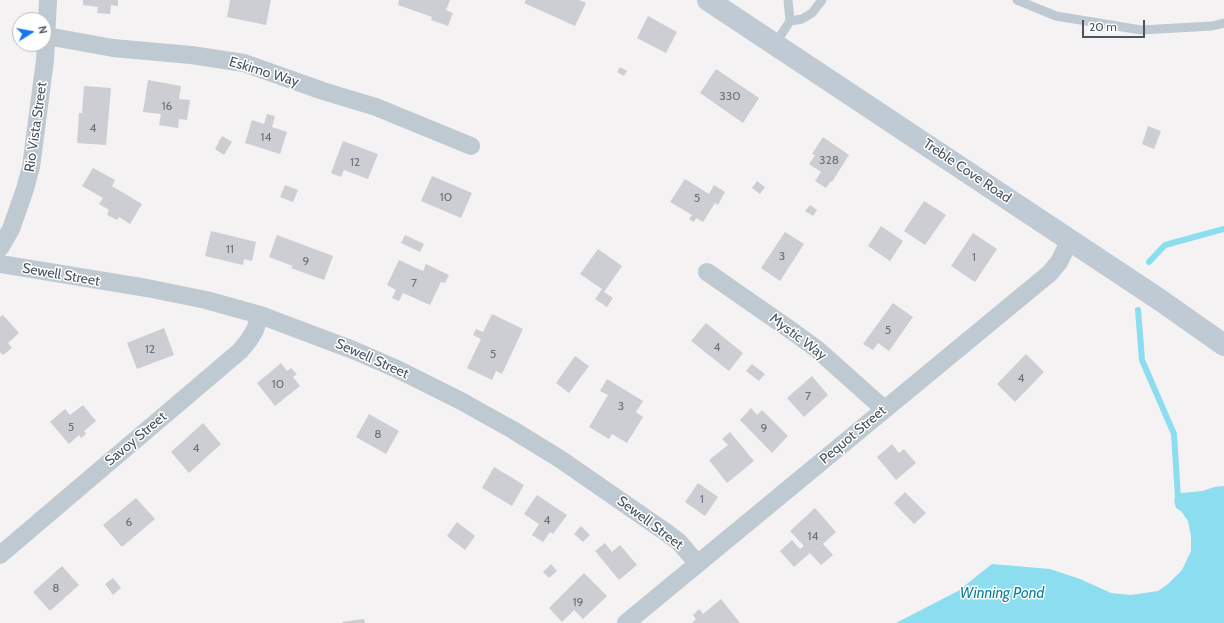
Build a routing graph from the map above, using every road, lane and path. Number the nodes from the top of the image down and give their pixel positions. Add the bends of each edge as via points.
1 (48, 0) edge
2 (708, 0) edge
3 (788, 0) edge
4 (822, 0) edge
5 (1016, 0) edge
6 (48, 12) edge
7 (790, 21) junction
8 (1224, 23) edge
9 (52, 37) edge
10 (775, 44) junction
11 (45, 52) edge
12 (471, 146) dead end
13 (1070, 240) junction
14 (0, 248) edge
15 (0, 264) edge
16 (707, 272) dead end
17 (260, 315) junction
18 (1224, 346) edge
19 (884, 409) junction
20 (0, 555) edge
21 (697, 563) junction
22 (626, 623) edge

1 - 6 street, Rio Vista Street
2 - 10 main road, Treble Cove Road
3 - 7 lane
4 - 7 lane via 812,13 802,19
5 - 8 lane via 1056,16 1141,30
7 - 10 lane
9 - 12 street, Eskimo Way via 113,48 244,63 376,107
10 - 13 main road, Treble Cove Road
11 - 14 street, Rio Vista Street via 26,189 11,229
13 - 18 main road, Treble Cove Road
13 - 19 street, Pequot Street via 1050,273
15 - 17 street, Sewell Street via 180,294
16 - 19 street, Mystic Way via 802,338
17 - 20 street, Savoy Street via 255,330 240,351
17 - 21 street, Sewell Street via 397,369 513,430 560,459 667,533 679,542
19 - 21 street, Pequot Street
21 - 22 street, Pequot Street

